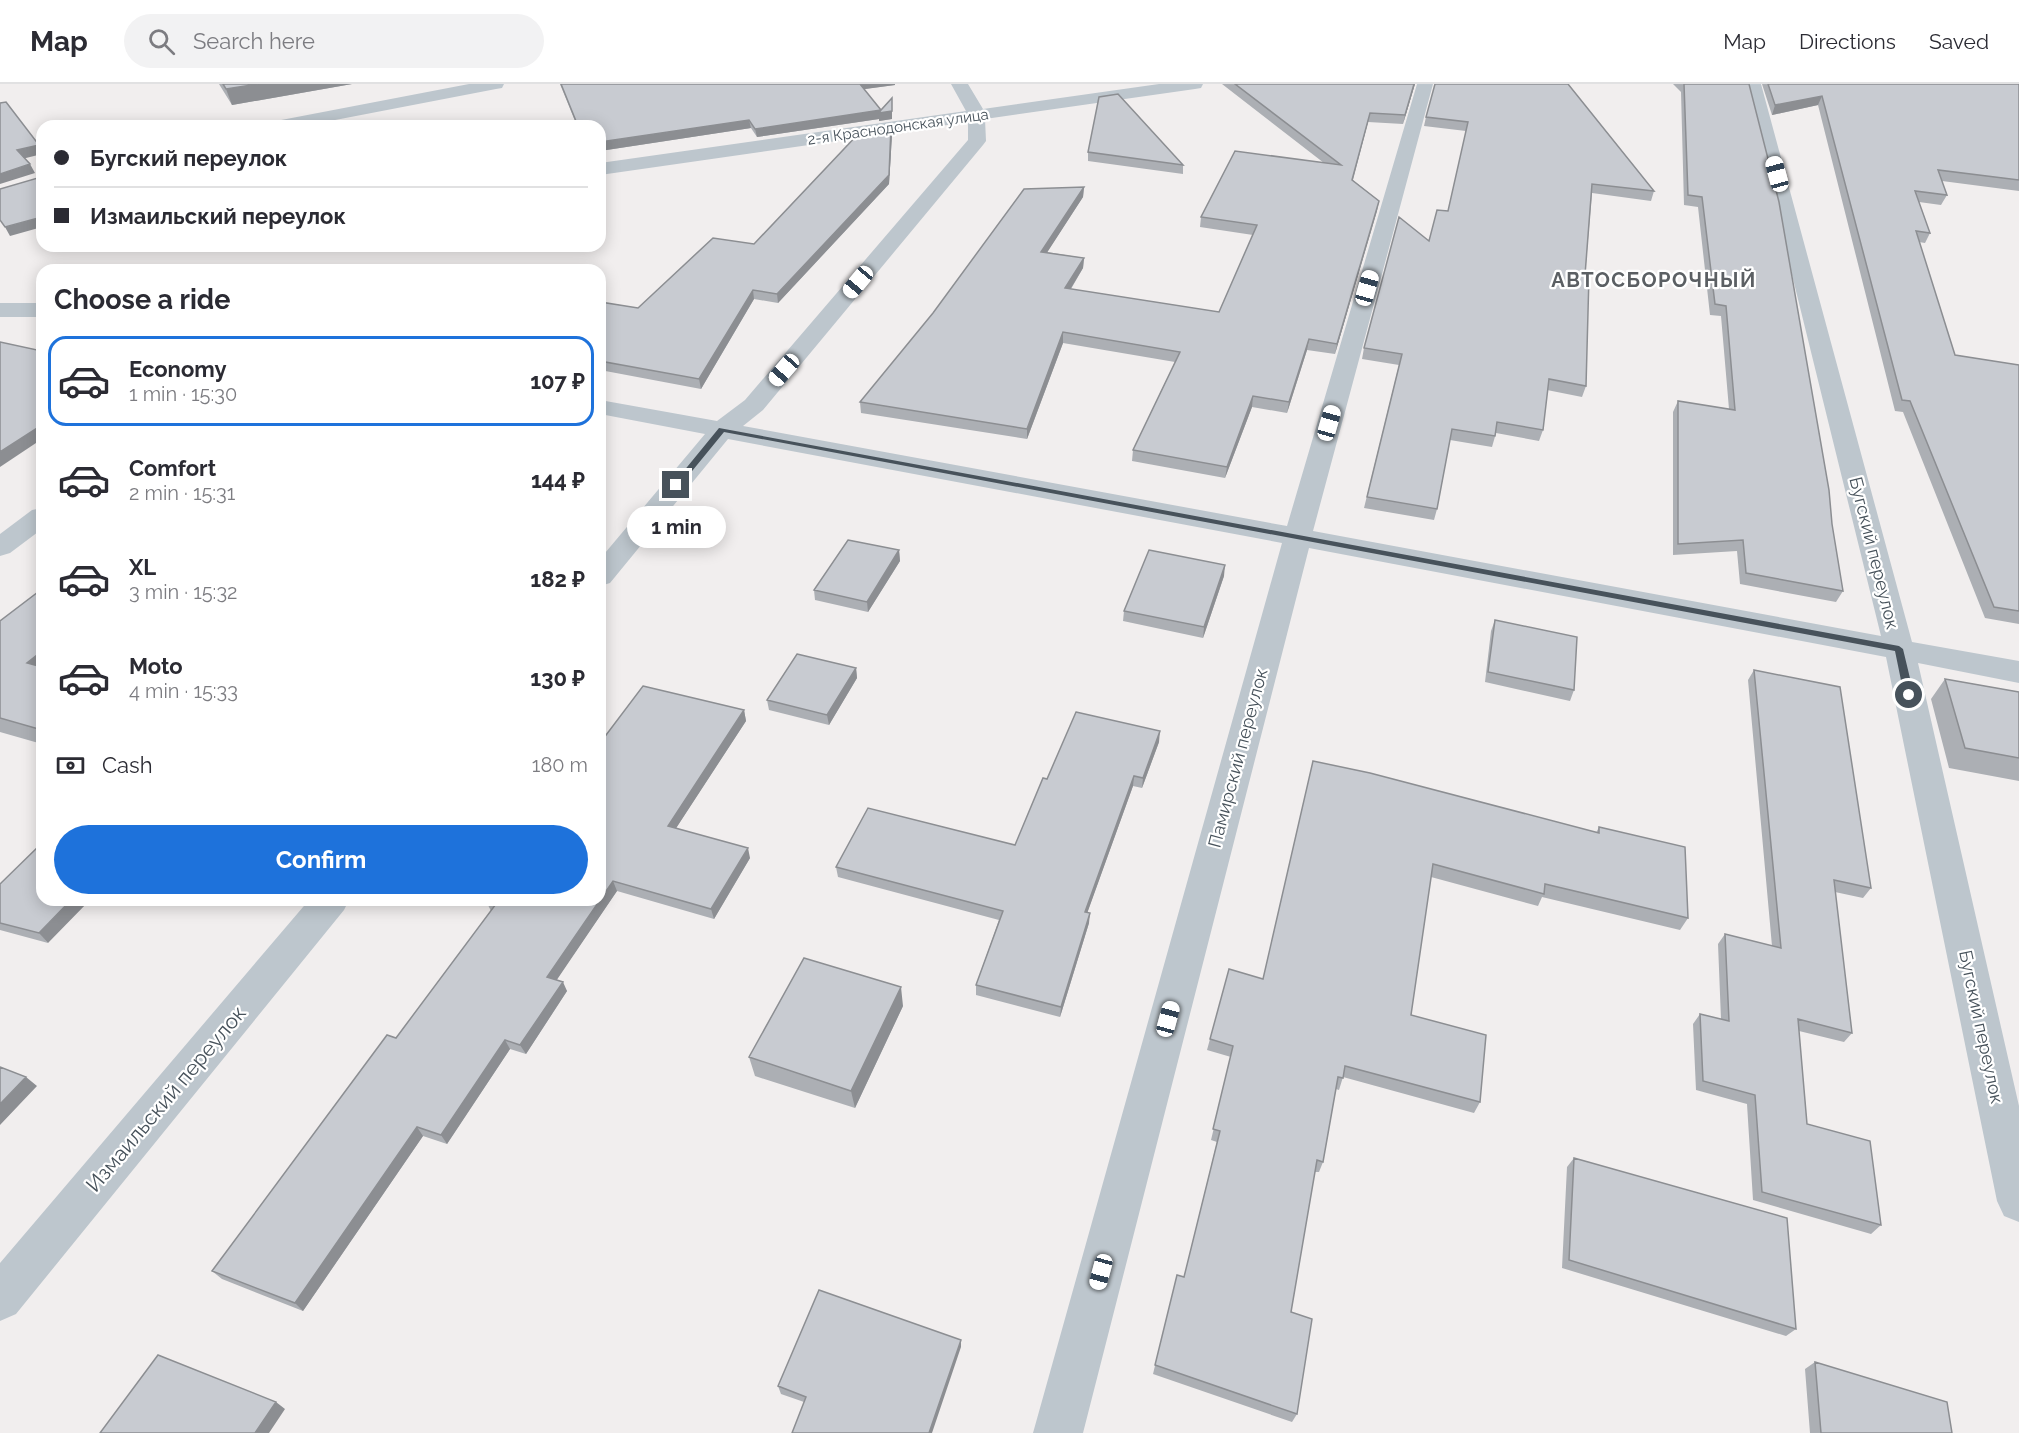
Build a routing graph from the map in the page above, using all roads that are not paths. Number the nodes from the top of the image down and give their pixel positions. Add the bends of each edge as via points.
1 (496, 84) edge
2 (959, 84) edge
3 (1195, 84) edge
4 (1425, 84) edge
5 (1754, 84) edge
6 (978, 116) junction
7 (307, 120) edge
8 (606, 168) edge
9 (0, 310) edge
10 (36, 310) edge
11 (606, 408) edge
12 (722, 430) junction
13 (36, 520) edge
14 (1298, 537) junction
15 (0, 547) edge
16 (606, 570) edge
17 (1899, 649) junction
18 (2019, 672) edge
19 (326, 906) edge
20 (2019, 1201) edge
21 (0, 1298) edge
22 (1058, 1433) edge

1 - 7 street
2 - 6 street
3 - 6 street, 2-я Краснодонская улица
4 - 14 street, Памирский переулок
5 - 17 street, Бугский переулок
6 - 8 street, 2-я Краснодонская улица
6 - 12 street via 978,141 754,405
9 - 10 street
11 - 12 street
12 - 14 street
12 - 16 street
13 - 15 street
14 - 17 street
14 - 22 street, Памирский переулок
17 - 18 street
17 - 20 street, Бугский переулок
19 - 21 street, Измаильский переулок

